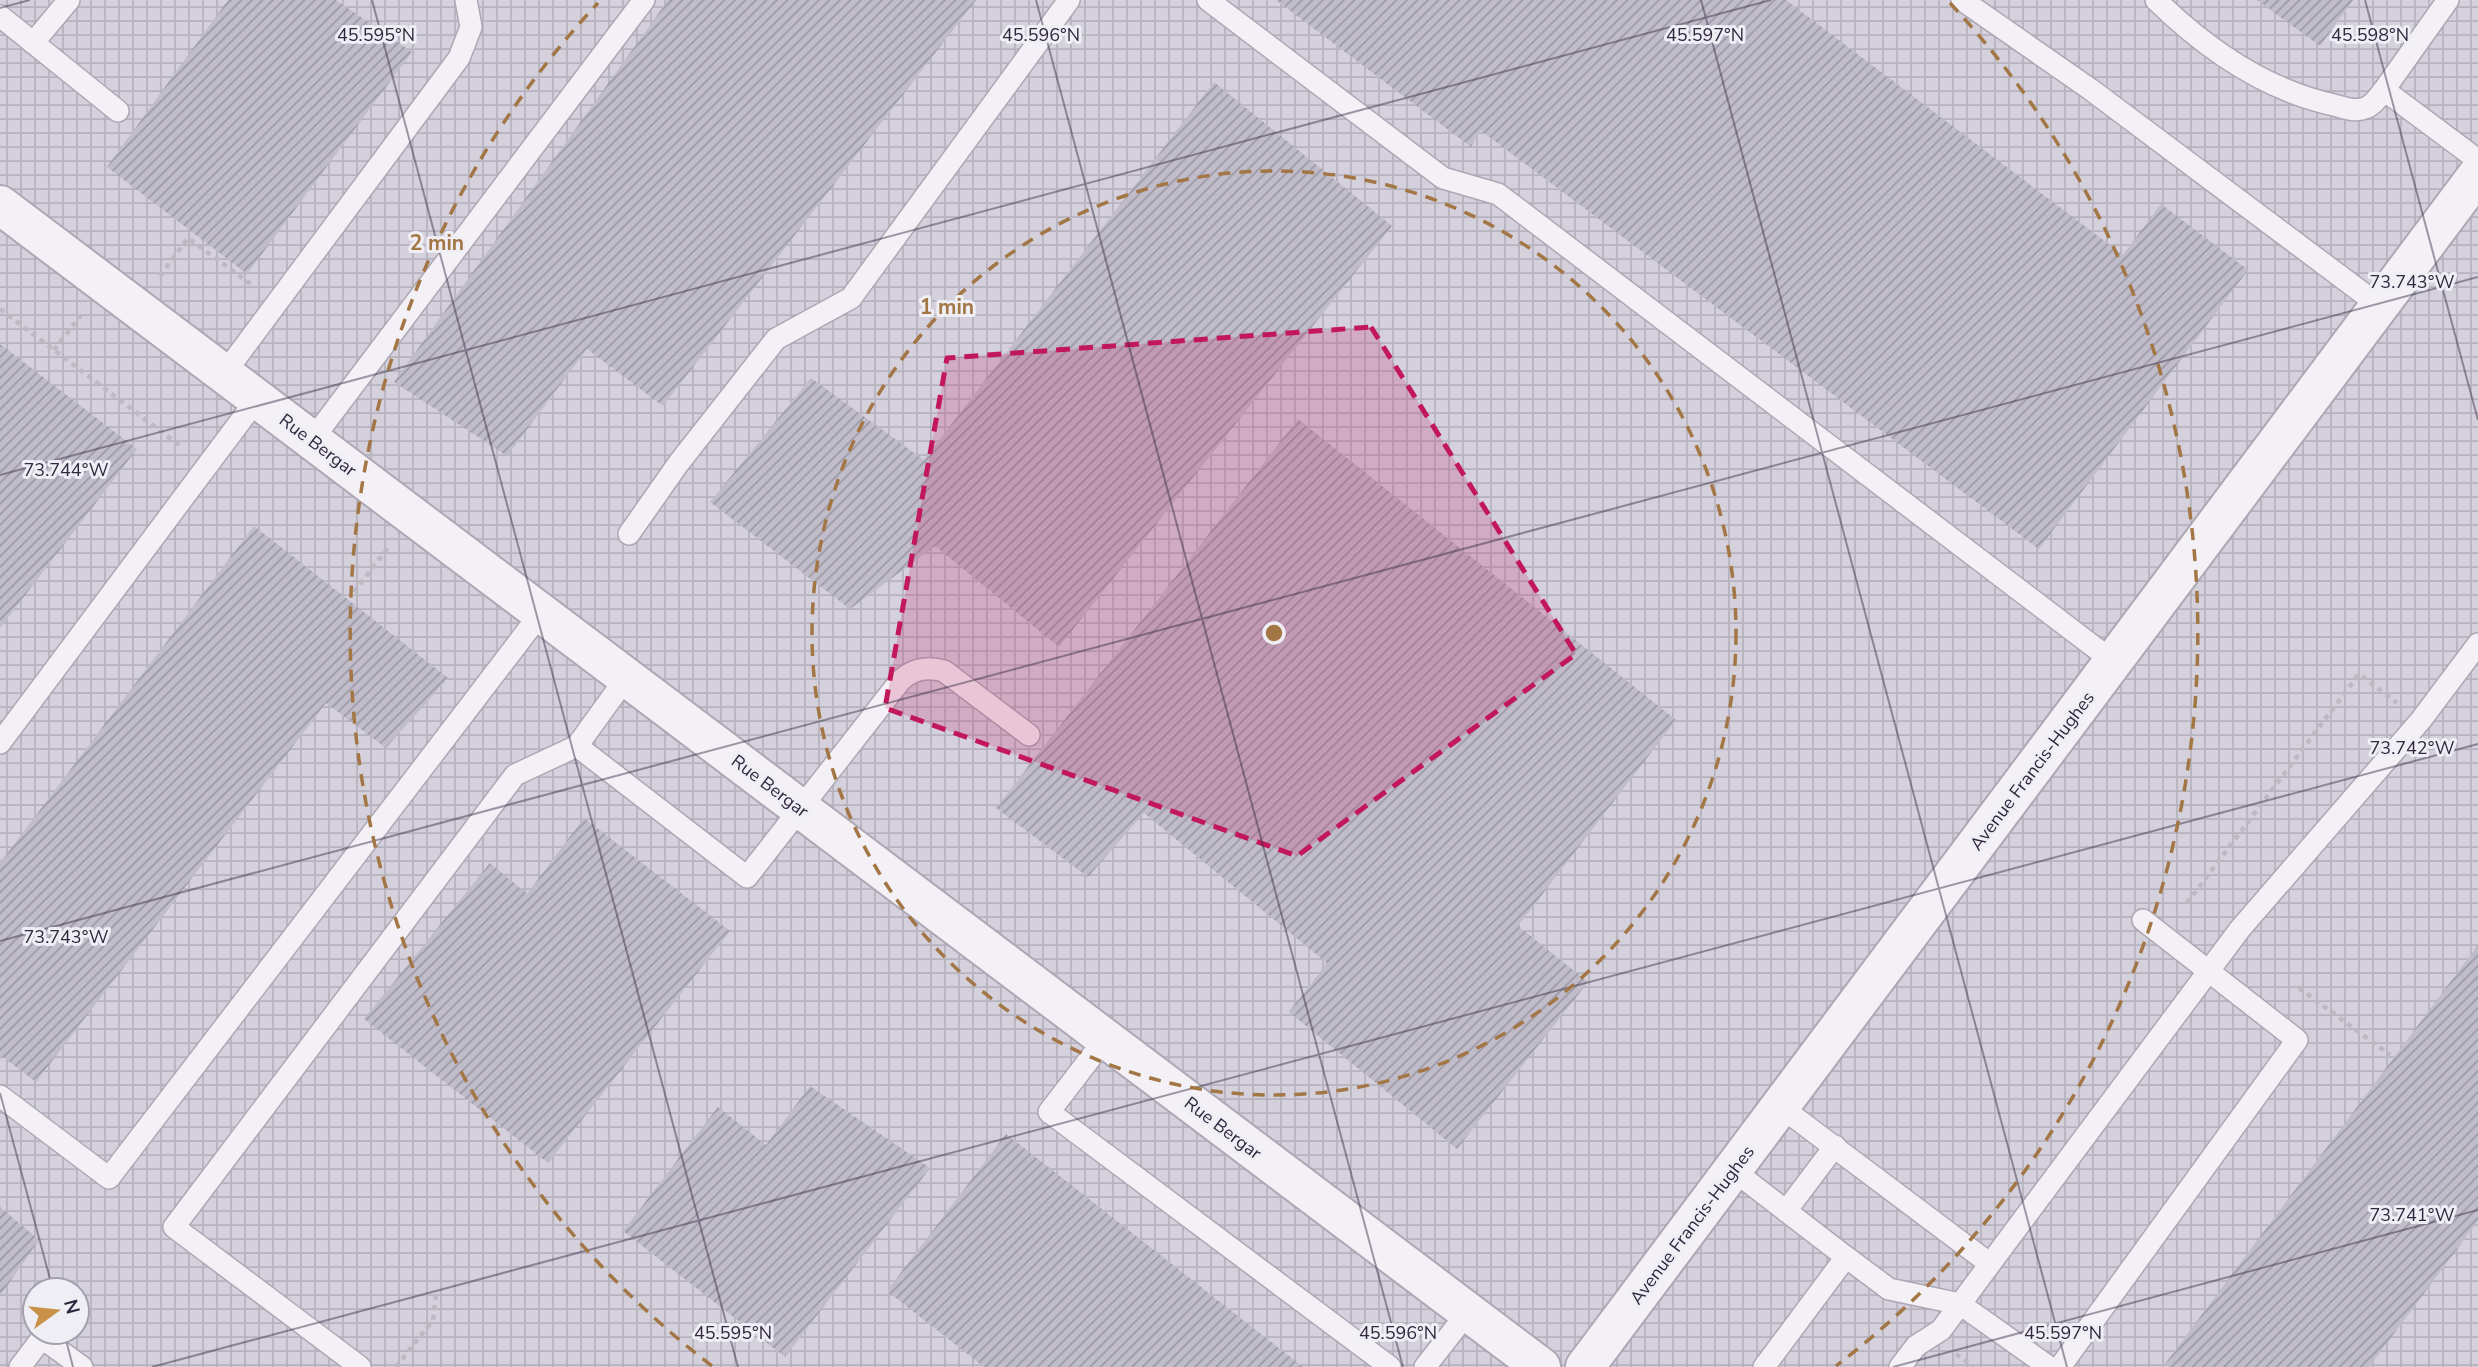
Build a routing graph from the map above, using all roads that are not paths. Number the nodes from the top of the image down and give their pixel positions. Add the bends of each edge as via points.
1 (69, 0) edge
2 (466, 0) edge
3 (644, 0) edge
4 (1069, 0) edge
5 (1208, 0) edge
6 (1962, 0) edge
7 (2156, 0) edge
8 (2448, 0) edge
9 (0, 16) edge
10 (33, 43) junction
11 (2384, 90) junction
12 (118, 111) dead end
13 (2478, 160) edge
14 (2478, 174) edge
15 (0, 205) edge
16 (2380, 306) junction
17 (224, 374) junction
18 (257, 399) junction
19 (312, 440) junction
20 (628, 534) dead end
21 (541, 613) junction
22 (2478, 644) edge
23 (2113, 662) junction
24 (626, 678) junction
25 (1029, 735) dead end
26 (0, 743) edge
27 (577, 746) junction
28 (800, 809) junction
29 (2143, 920) dead end
30 (2209, 971) junction
31 (1105, 1039) junction
32 (0, 1096) edge
33 (1781, 1107) junction
34 (1835, 1146) junction
35 (1733, 1170) junction
36 (1786, 1211) junction
37 (1846, 1257) junction
38 (1990, 1264) junction
39 (1960, 1304) junction
40 (1468, 1312) junction
41 (20, 1367) edge
42 (82, 1367) edge
43 (360, 1367) edge
44 (1390, 1367) edge
45 (1426, 1367) edge
46 (1541, 1367) edge
47 (1585, 1367) edge
48 (1764, 1367) edge
49 (1900, 1367) edge
50 (2049, 1367) edge
51 (2060, 1367) edge

1 - 10 lane
2 - 17 lane via 471,27 459,58
3 - 19 lane
4 - 20 lane via 851,298 776,339
5 - 23 lane via 1443,178 1497,194
6 - 16 lane via 2090,89
7 - 11 lane via 2211,48 2272,85 2308,100 2358,110 2371,106
8 - 11 lane
9 - 10 lane
10 - 12 lane
11 - 13 lane
14 - 16 street, Avenue Francis-Hughes
15 - 17 street, Rue Bergar
16 - 23 street, Avenue Francis-Hughes
17 - 18 street, Rue Bergar
18 - 19 street, Rue Bergar
18 - 26 lane
19 - 21 street, Rue Bergar
21 - 24 street, Rue Bergar
21 - 32 lane via 109,1178
22 - 30 lane via 2421,720
23 - 33 street, Avenue Francis-Hughes
24 - 27 lane
24 - 28 street, Rue Bergar
25 - 28 lane via 944,671 912,671
27 - 28 lane via 747,877
27 - 43 lane via 515,775 174,1227
28 - 31 street, Rue Bergar
29 - 30 lane
30 - 38 lane
30 - 51 lane via 2297,1040
31 - 40 street, Rue Bergar
31 - 44 lane via 1049,1112
33 - 34 lane
33 - 35 street, Avenue Francis-Hughes
34 - 36 lane
34 - 38 lane
35 - 36 lane
35 - 47 street, Avenue Francis-Hughes
36 - 37 lane
37 - 39 lane via 1889,1289
37 - 48 lane
38 - 39 lane
39 - 49 lane via 1941,1330 1916,1346
39 - 50 lane
40 - 45 lane
40 - 46 street, Rue Bergar
41 - 42 lane via 42,1338

